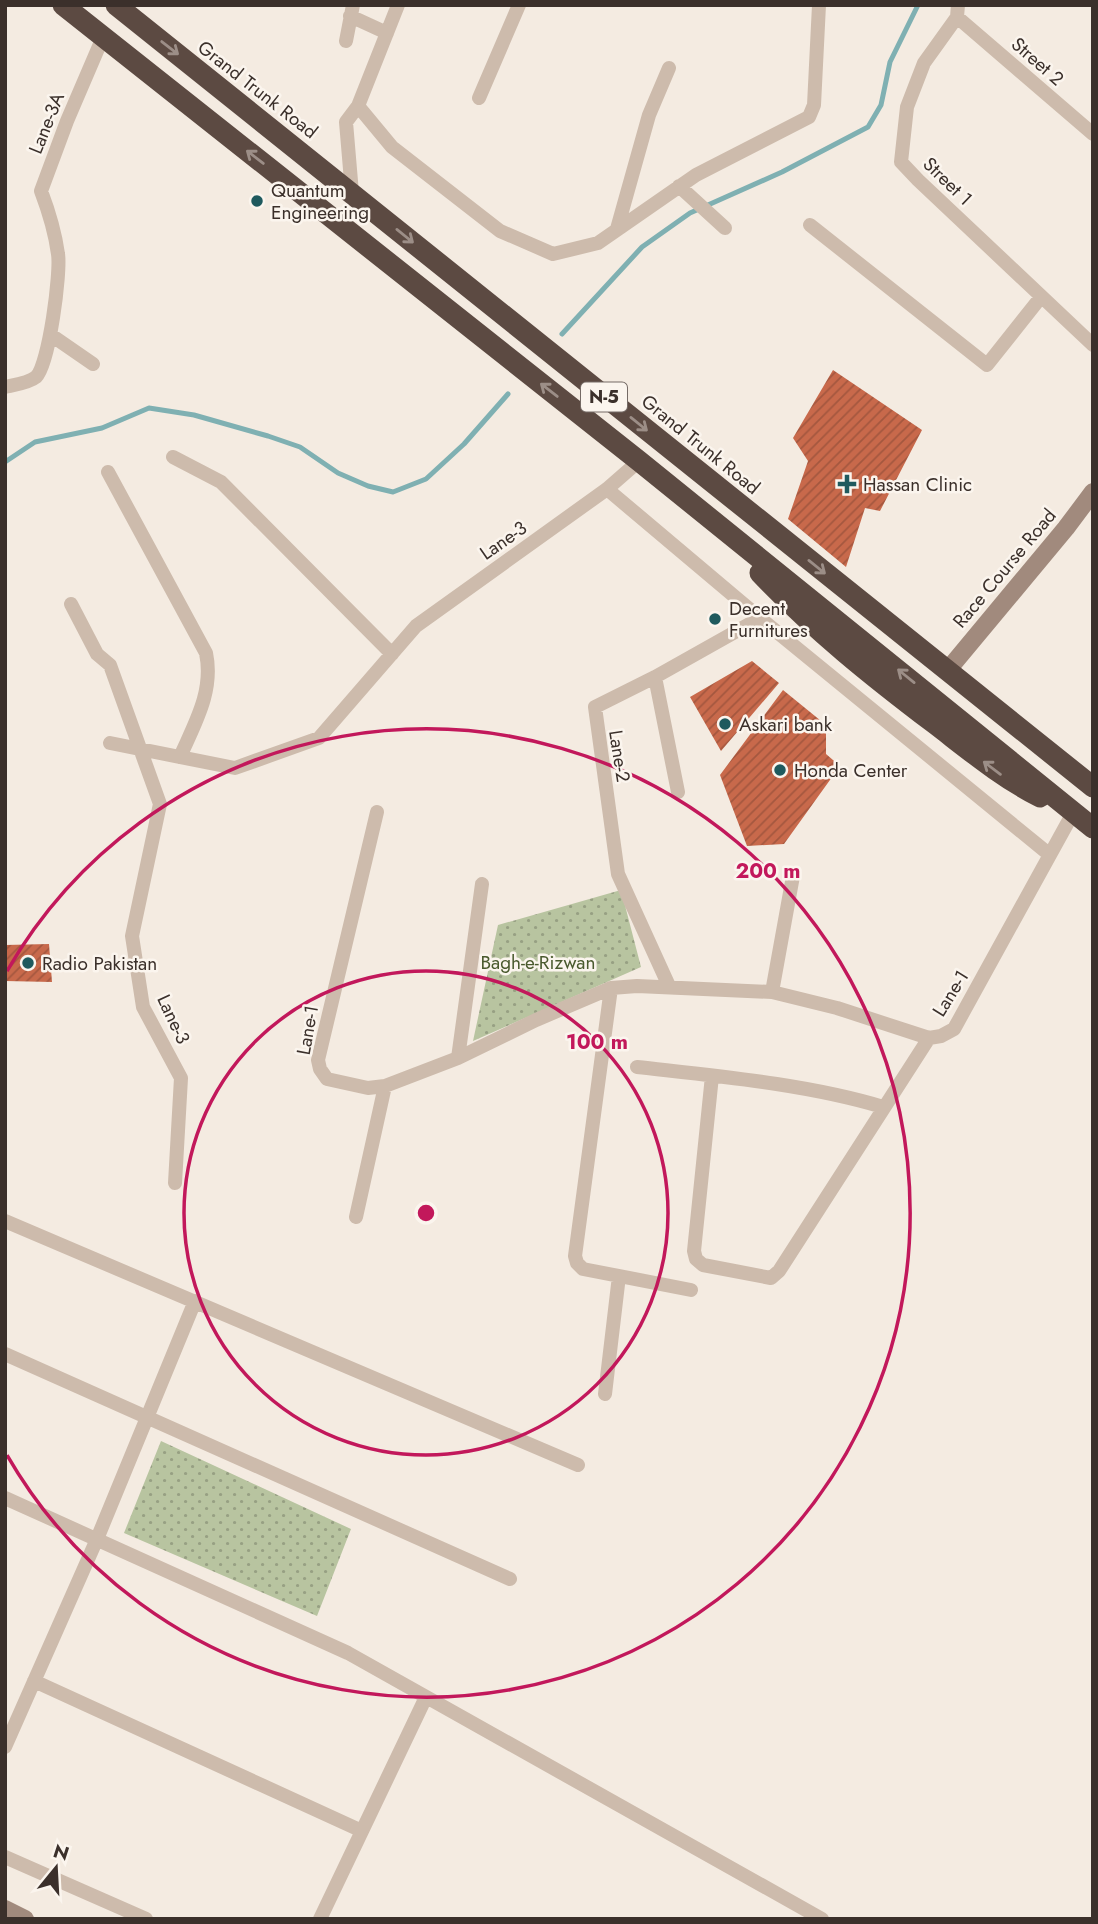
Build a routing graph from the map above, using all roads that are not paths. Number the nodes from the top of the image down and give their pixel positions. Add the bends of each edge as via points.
1 (63, 5) edge
2 (398, 5) edge
3 (519, 5) edge
4 (818, 5) edge
5 (120, 7) edge
6 (352, 10) edge
7 (958, 11) edge
8 (387, 33) junction
9 (103, 37) junction
10 (346, 41) dead end
11 (669, 68) dead end
12 (480, 98) dead end
13 (358, 106) junction
14 (1093, 134) edge
15 (680, 186) junction
16 (352, 193) junction
17 (810, 225) dead end
18 (725, 228) dead end
19 (617, 229) junction
20 (1041, 297) junction
21 (51, 334) junction
22 (1093, 345) edge
23 (93, 364) dead end
24 (5, 387) edge
25 (173, 457) dead end
26 (639, 461) junction
27 (108, 472) dead end
28 (607, 489) junction
29 (1093, 492) edge
30 (698, 509) junction
31 (71, 604) dead end
32 (760, 618) junction
33 (393, 654) junction
34 (947, 671) junction
35 (655, 677) junction
36 (929, 695) junction
37 (110, 743) dead end
38 (141, 749) junction
39 (180, 757) junction
40 (1093, 788) edge
41 (678, 792) dead end
42 (377, 812) dead end
43 (1073, 813) junction
44 (1093, 828) edge
45 (1050, 855) junction
46 (793, 876) dead end
47 (482, 884) dead end
48 (669, 986) junction
49 (611, 988) junction
50 (772, 992) junction
51 (929, 1038) junction
52 (458, 1058) junction
53 (637, 1066) dead end
54 (712, 1076) junction
55 (385, 1086) junction
56 (883, 1107) junction
57 (175, 1183) dead end
58 (356, 1217) dead end
59 (5, 1221) edge
60 (619, 1276) junction
61 (691, 1290) dead end
62 (195, 1301) junction
63 (5, 1354) edge
64 (605, 1394) dead end
65 (146, 1416) junction
66 (578, 1465) dead end
67 (5, 1498) edge
68 (97, 1539) junction
69 (510, 1579) dead end
70 (34, 1681) junction
71 (426, 1696) junction
72 (5, 1747) edge
73 (362, 1831) junction
74 (5, 1857) edge
75 (5, 1909) edge
76 (25, 1919) edge
77 (146, 1919) edge
78 (320, 1919) edge
79 (822, 1919) edge

1 - 9 highway, N-5
2 - 8 street
3 - 12 street
4 - 15 street via 814,105 809,117
5 -> 16 highway, Grand Trunk Road / N-5
6 - 8 street
6 - 10 street
7 - 14 street, Street 2
7 - 20 street, Street 1 via 924,63 907,107 901,162
8 - 13 street
9 - 21 street, Lane-3A via 41,191 59,258
26 -> 9 highway, N-5
11 - 19 street via 649,115
13 - 16 street via 346,122
13 - 19 street via 392,147 500,230 553,254 598,243
15 - 18 street
15 - 19 street
16 -> 34 highway, Grand Trunk Road / N-5
17 - 20 street via 987,365
20 - 22 street, Street 1
21 - 23 street
21 - 24 street, Lane-3A via 35,378
25 - 33 street via 222,482
26 - 28 street, Lane-3
26 - 30 highway, N-5
27 - 39 street via 205,653 210,671 207,692
28 - 32 street
28 - 33 street, Lane-3 via 416,626
29 - 34 street, Race Course Road
36 -> 30 highway, N-5
43 -> 30 highway, N-5 via 1010,782 877,680 789,603
31 - 38 street via 97,654 110,665
32 - 35 street, Lane-2
32 - 45 street
33 - 39 street, Lane-3 via 319,738 235,768
34 - 36 highway
34 - 40 highway, Grand Trunk Road / N-5
35 - 41 street
35 - 48 street, Lane-2 via 595,707 595,716 618,874
36 - 43 highway, N-5
37 - 38 street, Lane-3
38 - 39 street, Lane-3
38 - 57 street, Lane-3 via 160,804 132,936 143,1007 181,1078
42 - 55 street, Lane-1 via 318,1060 327,1079 368,1088
43 - 44 highway, N-5
43 - 45 street, Lane-1
45 - 51 street, Lane-1 via 954,1029
46 - 50 street
47 - 52 street
48 - 49 street, Lane-1
48 - 50 street, Lane-1
49 - 52 street, Lane-1
49 - 60 street via 575,1256 583,1269
50 - 51 street, Lane-1
51 - 56 street
52 - 55 street, Lane-1
53 - 54 street
54 - 56 street
54 - 56 street via 696,1259 703,1265 771,1278
55 - 58 street
59 - 62 street
60 - 61 street
60 - 64 street
62 - 65 street
62 - 66 street
63 - 65 street
65 - 68 street
65 - 69 street
67 - 68 street
68 - 70 street
68 - 71 street via 348,1653
70 - 72 street
70 - 73 street
71 - 73 street
71 - 79 street
73 - 78 street
74 - 77 street
75 - 76 street

